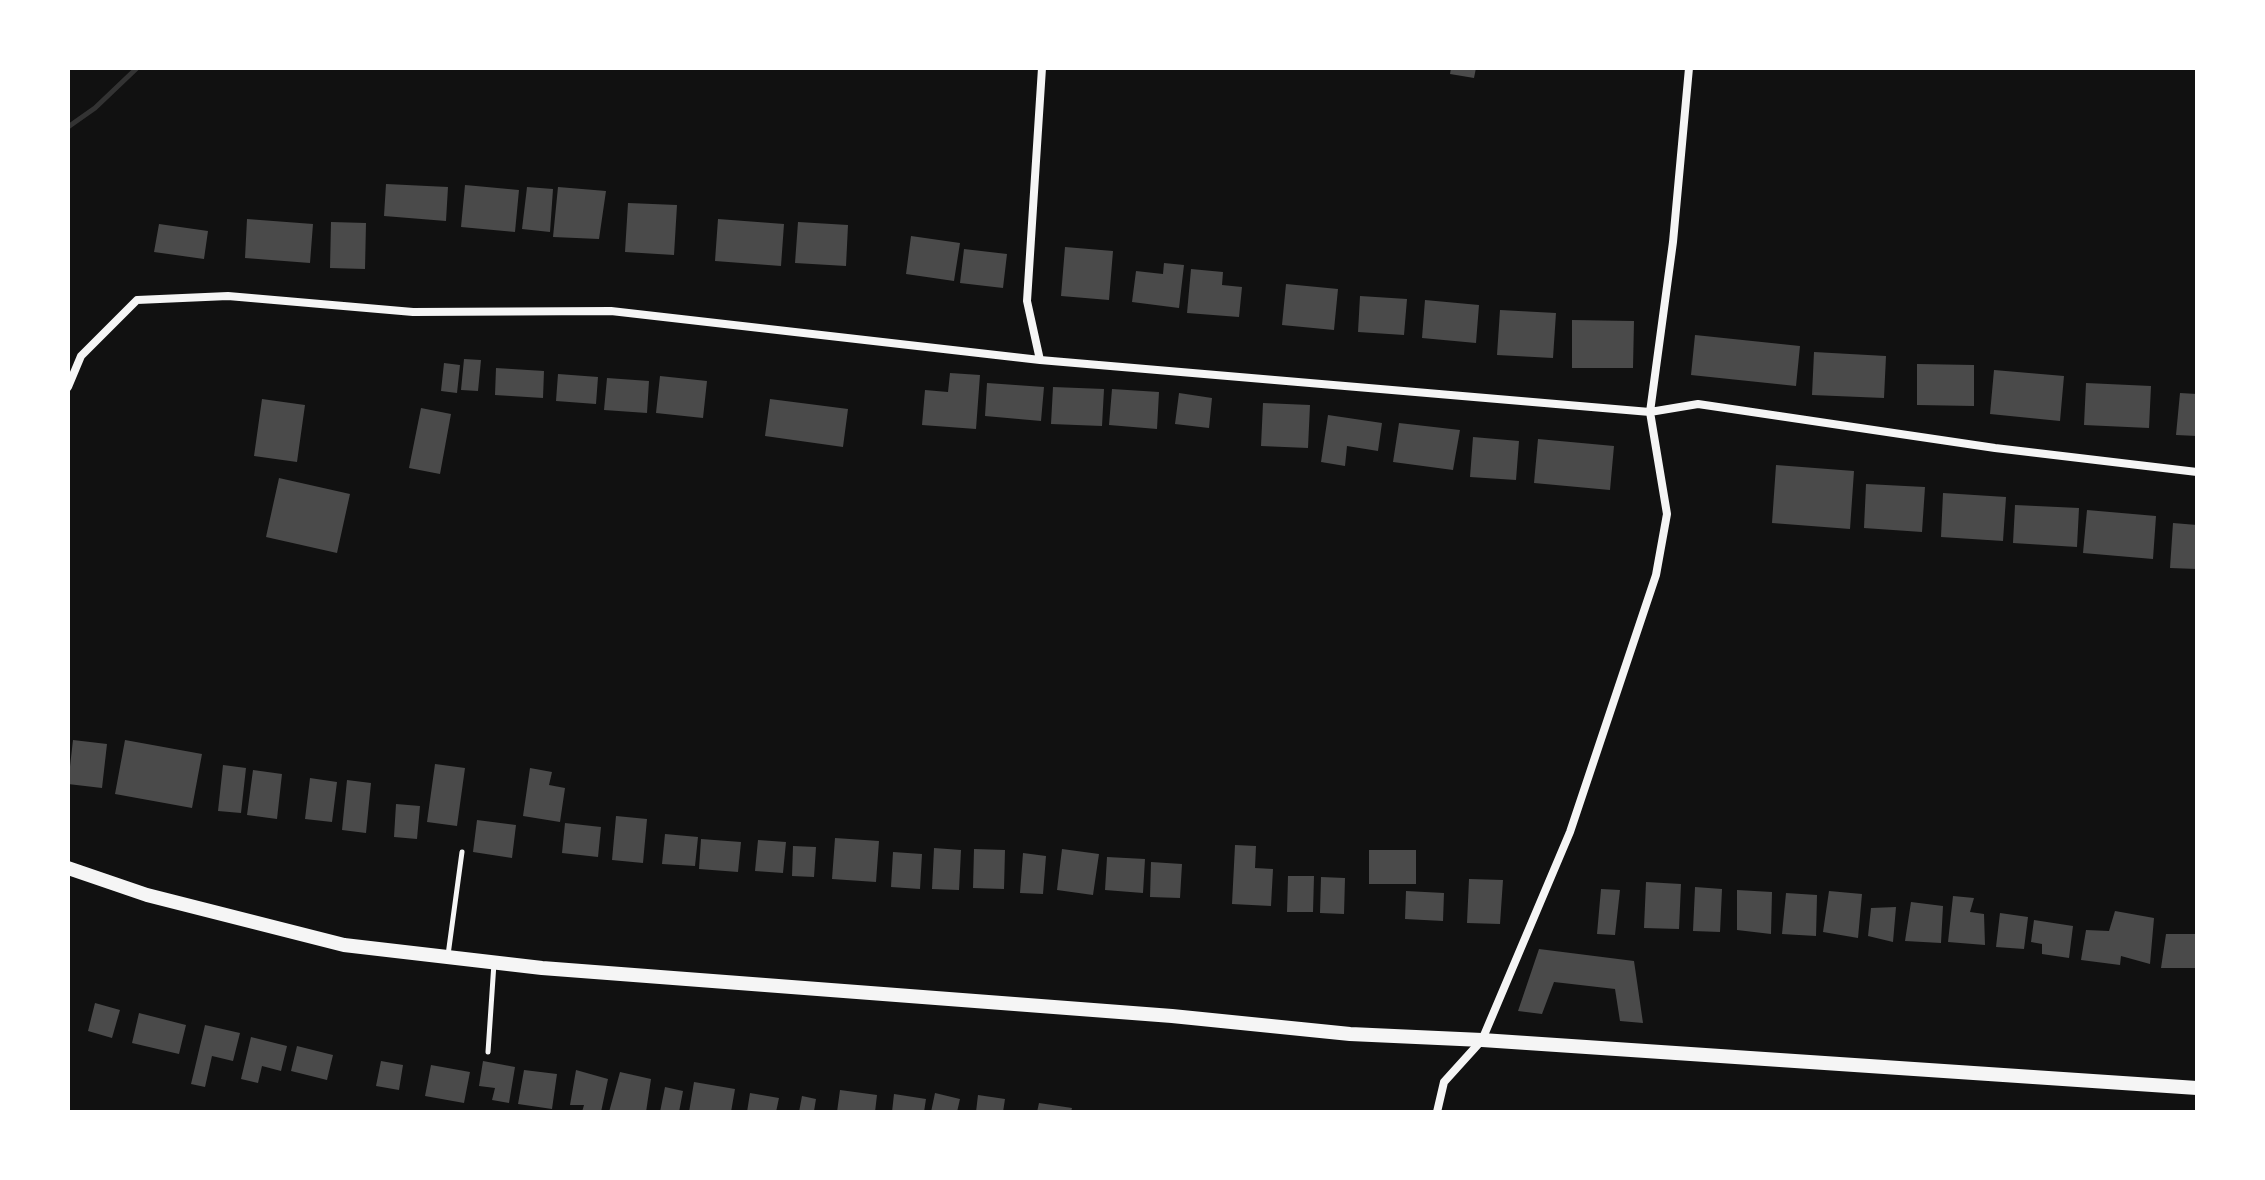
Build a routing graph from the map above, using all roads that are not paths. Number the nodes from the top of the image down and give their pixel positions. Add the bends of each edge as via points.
1 (1042, 68) edge
2 (1689, 68) edge
3 (1040, 360) junction
4 (68, 387) edge
5 (1650, 412) junction
6 (2197, 472) edge
7 (462, 852) dead end
8 (68, 868) edge
9 (448, 956) junction
10 (494, 962) junction
11 (1482, 1040) junction
12 (488, 1052) dead end
13 (2197, 1088) edge
14 (1437, 1112) edge

1 - 3 street via 1027,301
2 - 5 street
3 - 4 street via 611,311 413,312 228,296 137,300 81,356
3 - 5 street
5 - 6 street via 1698,404
5 - 11 street via 1667,514 1656,575 1570,832
7 - 9 lane
8 - 9 main road via 147,895 344,945
9 - 10 main road
10 - 11 main road via 1350,1034
10 - 12 lane
11 - 13 main road
11 - 14 street via 1444,1082

